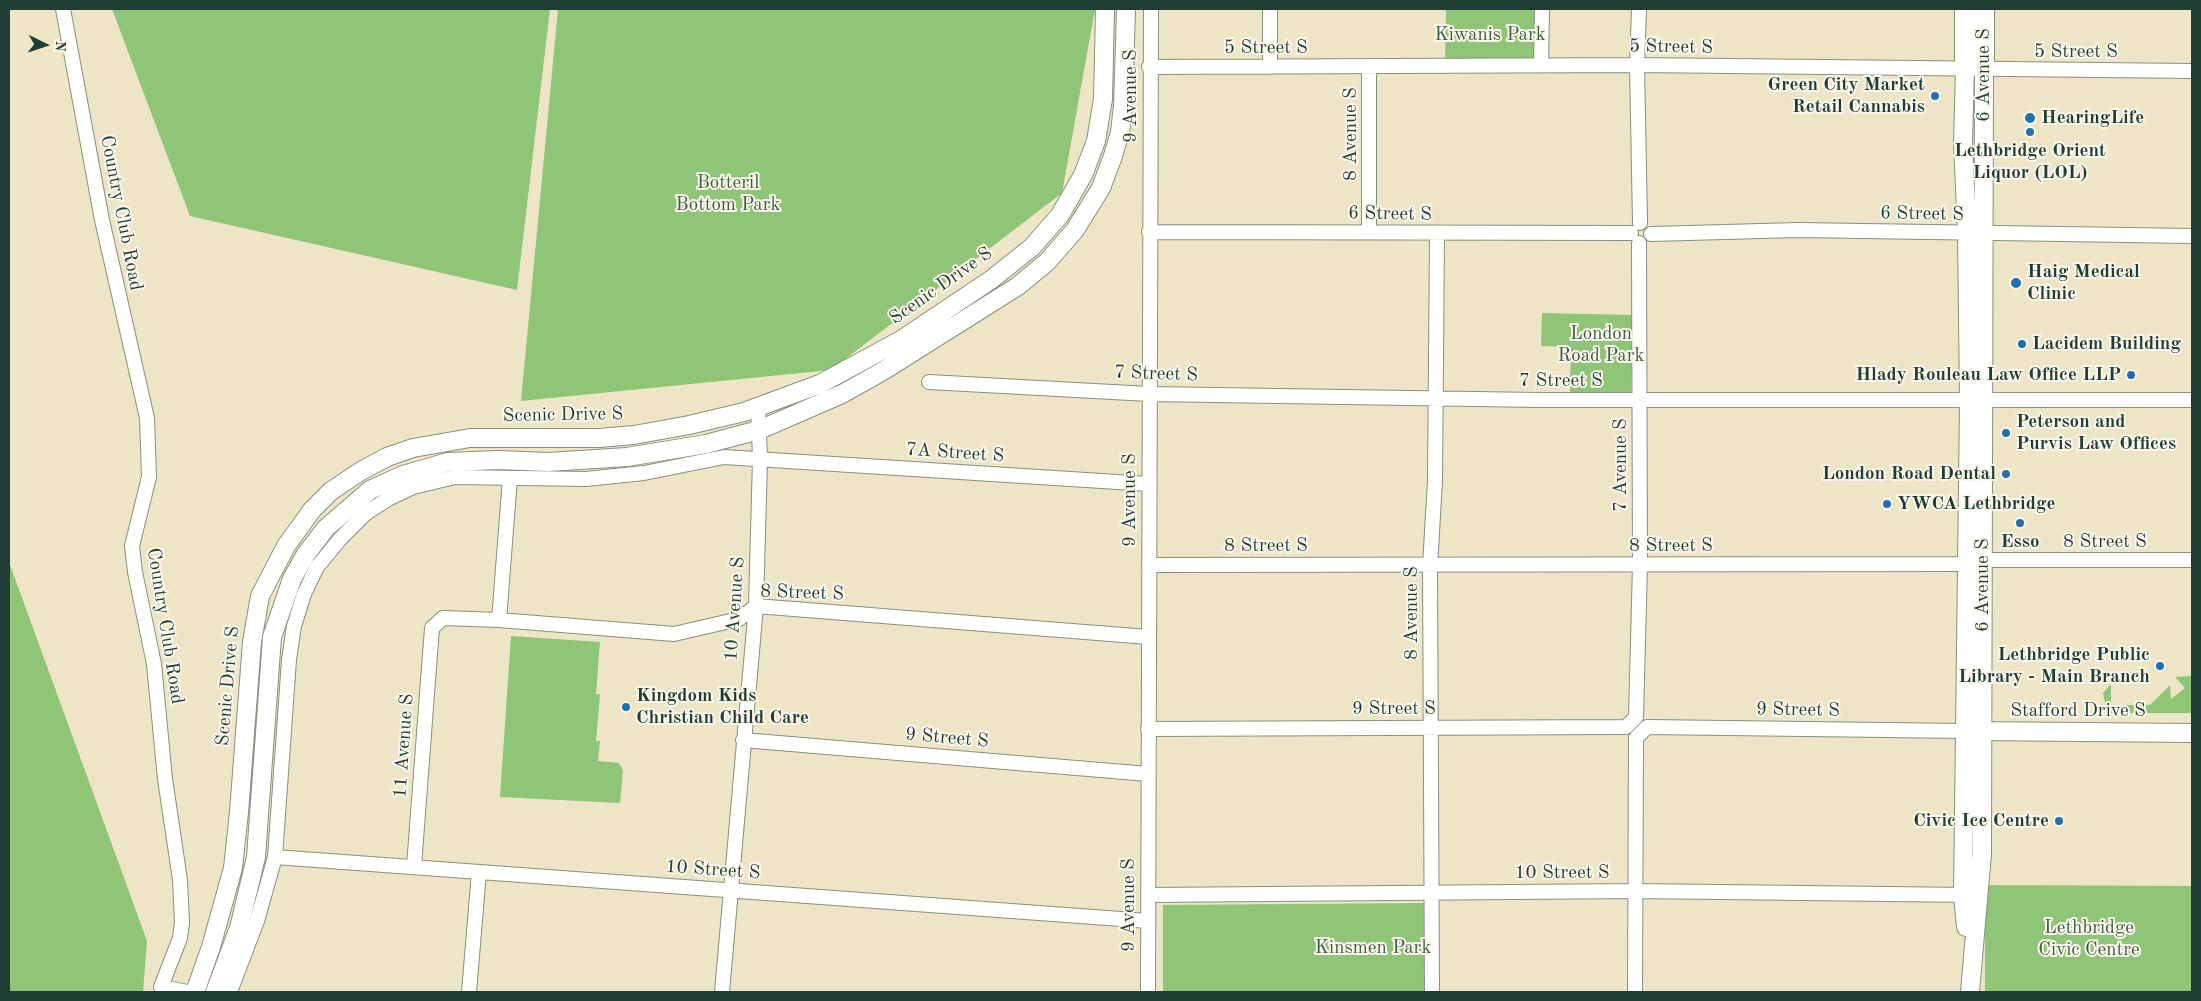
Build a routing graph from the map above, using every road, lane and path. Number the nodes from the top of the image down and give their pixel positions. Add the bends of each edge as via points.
1 (63, 9) edge
2 (1105, 9) edge
3 (1126, 9) edge
4 (1151, 9) edge
5 (1270, 9) edge
6 (1542, 9) edge
7 (1639, 9) edge
8 (1966, 9) edge
9 (1984, 9) edge
10 (1541, 65) junction
11 (1637, 65) junction
12 (1369, 66) junction
13 (1149, 67) junction
14 (1270, 67) junction
15 (1974, 69) junction
16 (2192, 71) edge
17 (1149, 232) junction
18 (1369, 232) junction
19 (1637, 233) junction
20 (1437, 234) junction
21 (1975, 234) junction
22 (2192, 236) edge
23 (929, 382) dead end
24 (1149, 394) junction
25 (1436, 398) junction
26 (1639, 399) junction
27 (1976, 400) junction
28 (2192, 400) edge
29 (758, 406) junction
30 (759, 430) junction
31 (760, 459) junction
32 (510, 478) junction
33 (1148, 484) junction
34 (2192, 560) edge
35 (1975, 562) junction
36 (1148, 565) junction
37 (1640, 565) junction
38 (1430, 566) junction
39 (756, 606) junction
40 (499, 620) junction
41 (432, 628) joint
42 (1148, 637) junction
43 (1636, 717) joint
44 (1431, 728) junction
45 (1148, 729) junction
46 (1964, 731) junction
47 (1983, 731) junction
48 (2192, 733) edge
49 (742, 740) junction
50 (1148, 774) junction
51 (275, 857) junction
52 (414, 866) junction
53 (479, 872) junction
54 (731, 891) junction
55 (1635, 891) junction
56 (1432, 893) junction
57 (1148, 895) junction
58 (1970, 895) junction
59 (1148, 921) junction
60 (1970, 986) edge
61 (188, 992) edge
62 (195, 992) edge
63 (215, 992) edge
64 (230, 992) edge
65 (469, 992) edge
66 (722, 992) edge
67 (1148, 992) edge
68 (1432, 992) edge
69 (1635, 992) edge

1 - 61 street, Country Club Road via 102,220 147,418 149,477 132,546 154,664 165,779 180,880 182,923 180,938 161,987
2 - 29 main road, Scenic Drive S via 1104,91 1096,141 1084,175 1060,215 1032,247 992,279 901,340 820,384
3 - 30 main road, Scenic Drive S via 1120,132 1101,188 1075,230 1047,262 1018,286 883,372 842,394
4 - 13 street, 9 Avenue S
5 - 14 street
6 - 10 street
7 - 11 street, 7 Avenue S
8 - 15 highway, 6 Avenue S
9 - 15 highway, 6 Avenue S
10 - 11 street, 5 Street S
10 - 12 street, 5 Street S
11 - 15 street, 5 Street S
11 - 19 street, 7 Avenue S
12 - 14 street, 5 Street S
12 - 18 street, 8 Avenue S
13 - 14 street, 5 Street S
13 - 17 street, 9 Avenue S
15 - 16 street, 5 Street S
15 - 21 main road, 6 Avenue S via 1963,143
17 - 18 street, 6 Street S
17 - 24 street, 9 Avenue S
18 - 20 street, 6 Street S
19 - 20 street, 6 Street S
19 - 21 street, 6 Street S via 1648,240 1651,234 1798,230
19 - 26 street, 7 Avenue S
20 - 25 street, 8 Avenue S
21 - 22 street, 6 Street S
21 - 27 main road, 6 Avenue S
23 - 24 street, 7 Street S
24 - 25 street, 7 Street S
24 - 33 street, 9 Avenue S
25 - 26 street, 7 Street S
25 - 38 street, 8 Avenue S
26 - 27 street, 7 Street S
26 - 37 street, 7 Avenue S
27 - 28 street, 7 Street S
27 - 35 main road, 6 Avenue S
29 - 30 street, 10 Avenue S
29 - 62 main road, Scenic Drive S via 697,424 634,435 556,439 470,438 439,442 387,457 331,491 312,510 286,546 260,596 252,642 233,868
30 - 31 street, 10 Avenue S
30 - 63 main road, Scenic Drive S via 706,444 627,457 548,462 448,462 403,475 370,490 326,528 292,579 272,637 256,857 239,928
31 - 32 street via 724,457 644,473 586,479
31 - 33 street, 7A Street S
31 - 39 street, 10 Avenue S
32 - 40 street
32 - 51 street via 454,477 412,488 388,499 366,513 317,567 294,626 289,660
33 - 36 street, 9 Avenue S
34 - 35 street, 8 Street S
35 - 37 street, 8 Street S
35 - 46 main road, 6 Avenue S
35 - 47 main road, 6 Avenue S
36 - 38 street, 8 Street S
36 - 42 street, 9 Avenue S
37 - 38 street, 8 Street S
37 - 43 street, 7 Avenue S
38 - 44 street, 8 Avenue S
39 - 40 street, 8 Street S via 739,619 674,634
39 - 42 street, 8 Street S
39 - 49 street, 10 Avenue S
40 - 41 street, 8 Street S via 449,617
41 - 52 street, 11 Avenue S
42 - 45 street, 9 Avenue S
43 - 44 street, 9 Street S via 1626,727
44 - 45 street, 9 Street S
44 - 56 street, 8 Avenue S
45 - 50 street, 9 Avenue S
46 - 47 main road, Stafford Drive S
46 - 55 street, 9 Street S via 1647,727 1636,738
46 - 58 main road, 6 Avenue S
47 - 48 main road, Stafford Drive S
47 - 58 main road, 6 Avenue S via 1982,854
49 - 50 street, 9 Street S
49 - 54 street, 10 Avenue S
50 - 57 street, 9 Avenue S
51 - 52 street, 10 Street S
51 - 64 street via 257,921
52 - 53 street, 10 Street S
53 - 54 street, 10 Street S
53 - 65 street
54 - 59 street, 10 Street S
54 - 66 street, 10 Avenue S
55 - 56 street, 10 Street S
55 - 58 street, 10 Street S
55 - 69 street
56 - 57 street, 10 Street S
56 - 68 street, 8 Avenue S
57 - 59 street, 9 Avenue S
58 - 60 main road, 6 Avenue S
59 - 67 street, 9 Avenue S

